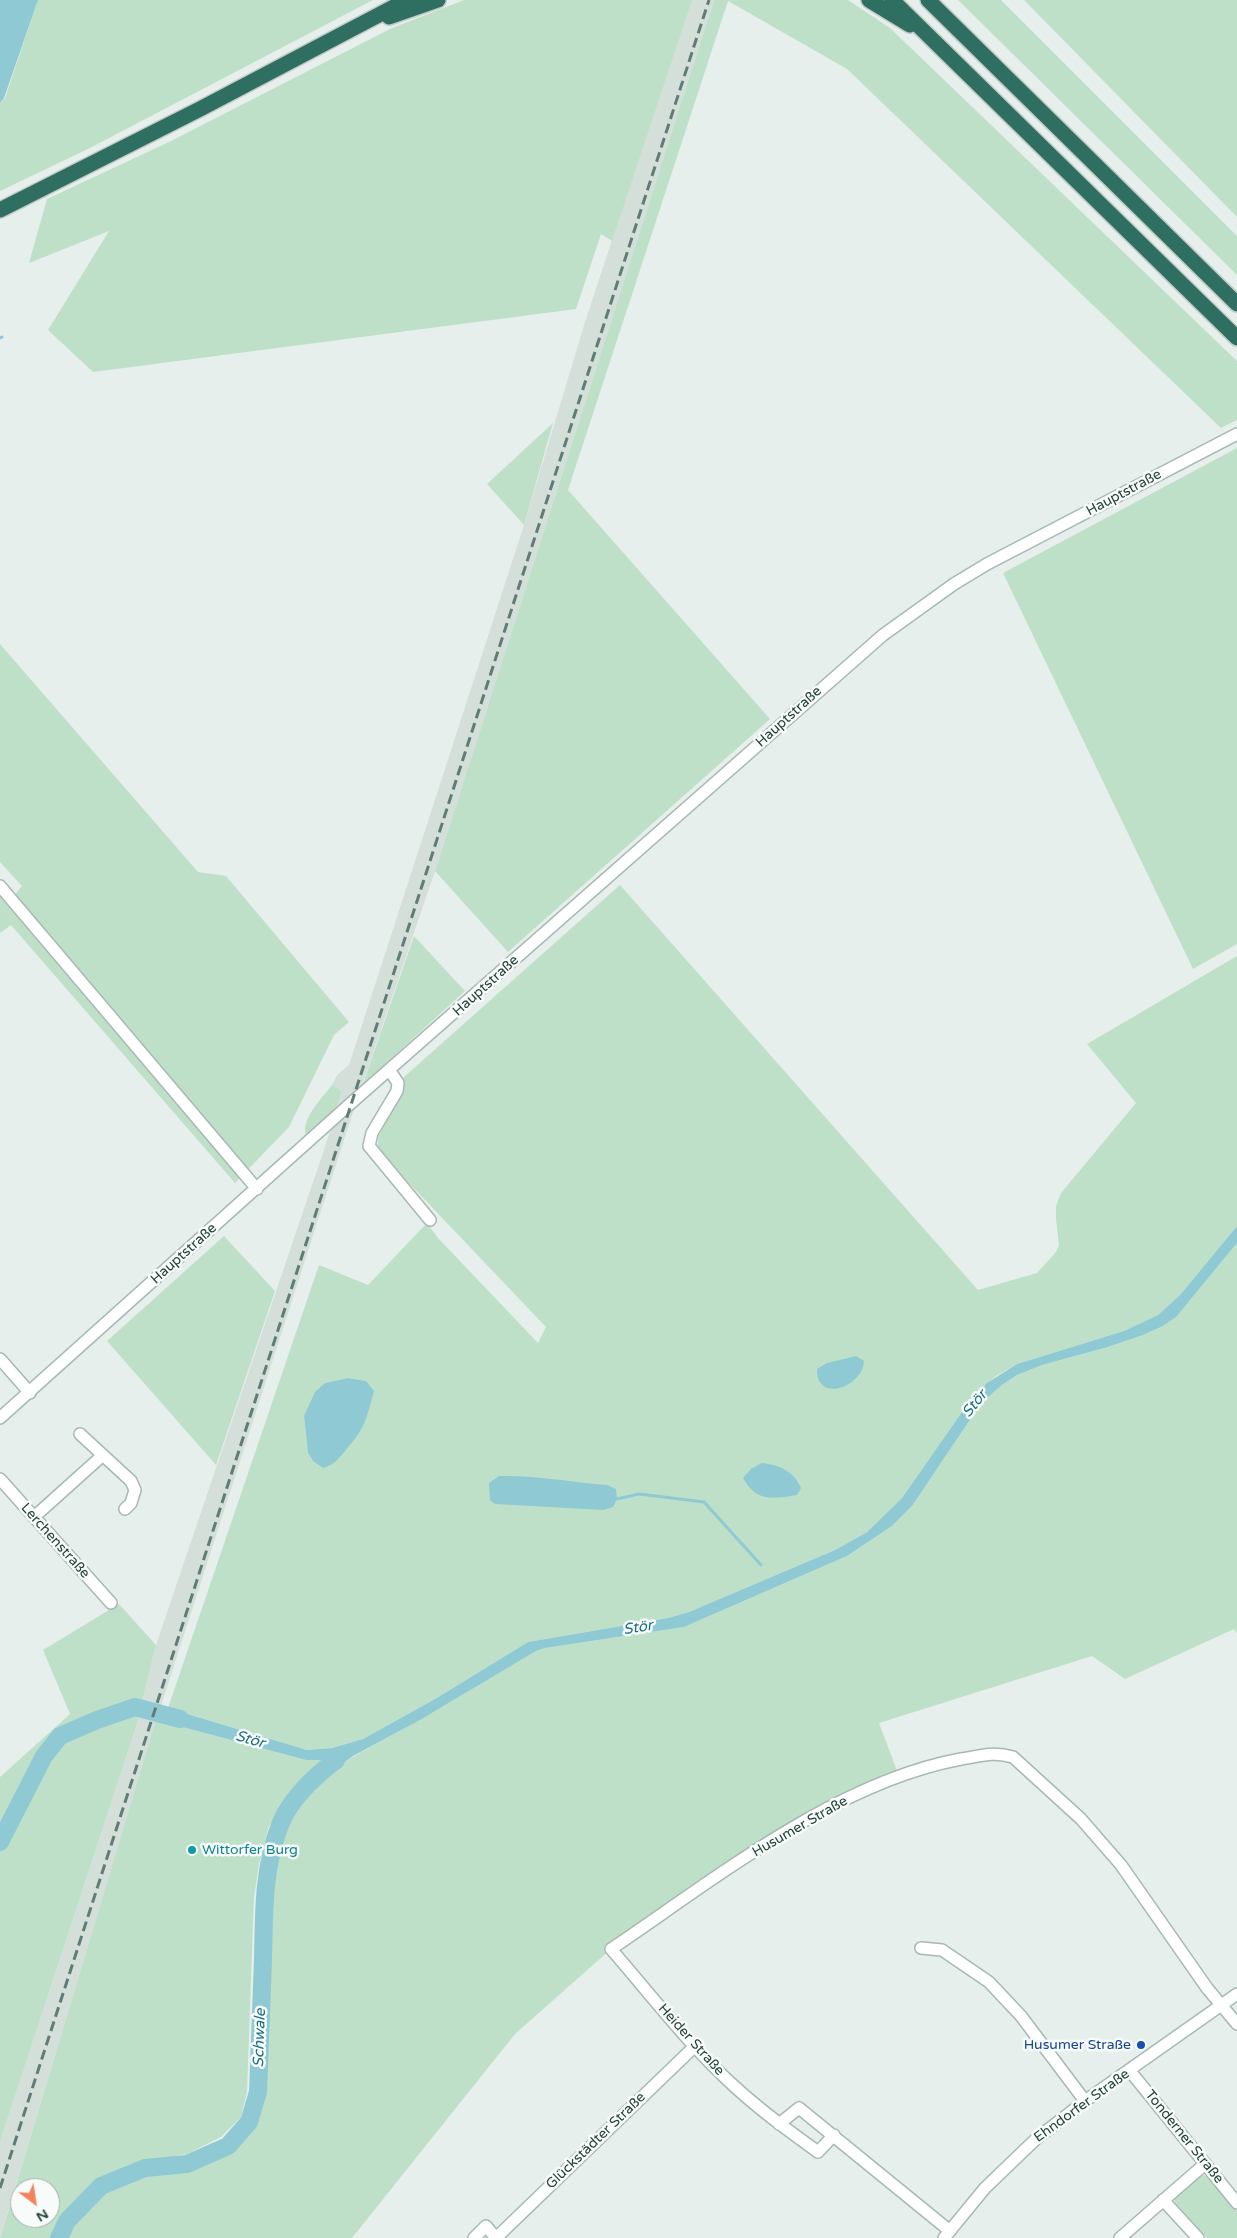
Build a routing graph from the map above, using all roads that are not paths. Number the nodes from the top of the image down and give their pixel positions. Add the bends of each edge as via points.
1 (407, 0) edge
2 (438, 0) edge
3 (869, 0) edge
4 (892, 0) edge
5 (928, 0) edge
6 (361, 25) junction
7 (924, 33) junction
8 (0, 210) edge
9 (1237, 304) edge
10 (1237, 338) edge
11 (1237, 434) edge
12 (0, 886) edge
13 (390, 1071) junction
14 (257, 1189) junction
15 (430, 1220) dead end
16 (0, 1359) edge
17 (30, 1393) junction
18 (0, 1418) edge
19 (80, 1434) dead end
20 (103, 1455) junction
21 (0, 1479) edge
22 (126, 1509) dead end
23 (34, 1517) junction
24 (111, 1603) dead end
25 (921, 1948) dead end
26 (611, 1949) joint
27 (1237, 1994) edge
28 (1221, 2005) junction
29 (1237, 2024) edge
30 (695, 2046) junction
31 (1130, 2071) junction
32 (1085, 2101) junction
33 (779, 2124) junction
34 (834, 2135) junction
35 (1206, 2164) junction
36 (1163, 2200) junction
37 (1237, 2202) edge
38 (947, 2235) edge
39 (496, 2237) edge
40 (474, 2238) edge
41 (1120, 2238) edge
42 (1198, 2238) edge

1 - 6 highway
2 - 6 highway
3 - 7 highway
4 - 7 highway
5 - 9 highway
6 - 8 highway
7 - 10 highway
11 - 13 street, Hauptstraße via 988,564 883,635
12 - 14 street
13 - 14 street, Hauptstraße
13 - 15 street via 398,1083 397,1091 372,1133 369,1146
14 - 17 street, Hauptstraße
16 - 17 street
17 - 18 street, Hauptstraße
19 - 20 street
20 - 22 street via 131,1480 135,1490 132,1503
20 - 23 street
21 - 23 street, Lerchenstraße
23 - 24 street, Lerchenstraße
25 - 32 street via 942,1950 989,1982 1021,2016
26 - 28 street, Husumer Straße via 782,1834 850,1797 898,1776 999,1752 1012,1757 1081,1818 1121,1865
26 - 30 street, Heider Straße
27 - 28 street, Ehndorfer Straße
28 - 29 street, Husumer Straße
28 - 31 street, Ehndorfer Straße
30 - 33 street, Heider Straße via 733,2086
30 - 39 street, Glückstädter Straße
31 - 32 street, Ehndorfer Straße
31 - 35 street, Tonderner Straße
32 - 38 street, Ehndorfer Straße via 1036,2139 985,2188
33 - 34 street via 799,2108
33 - 34 street, Heider Straße via 818,2152
34 - 38 street
35 - 36 street
35 - 37 street, Tonderner Straße
36 - 41 street
36 - 42 street
39 - 40 street, Glückstädter Straße via 486,2226

